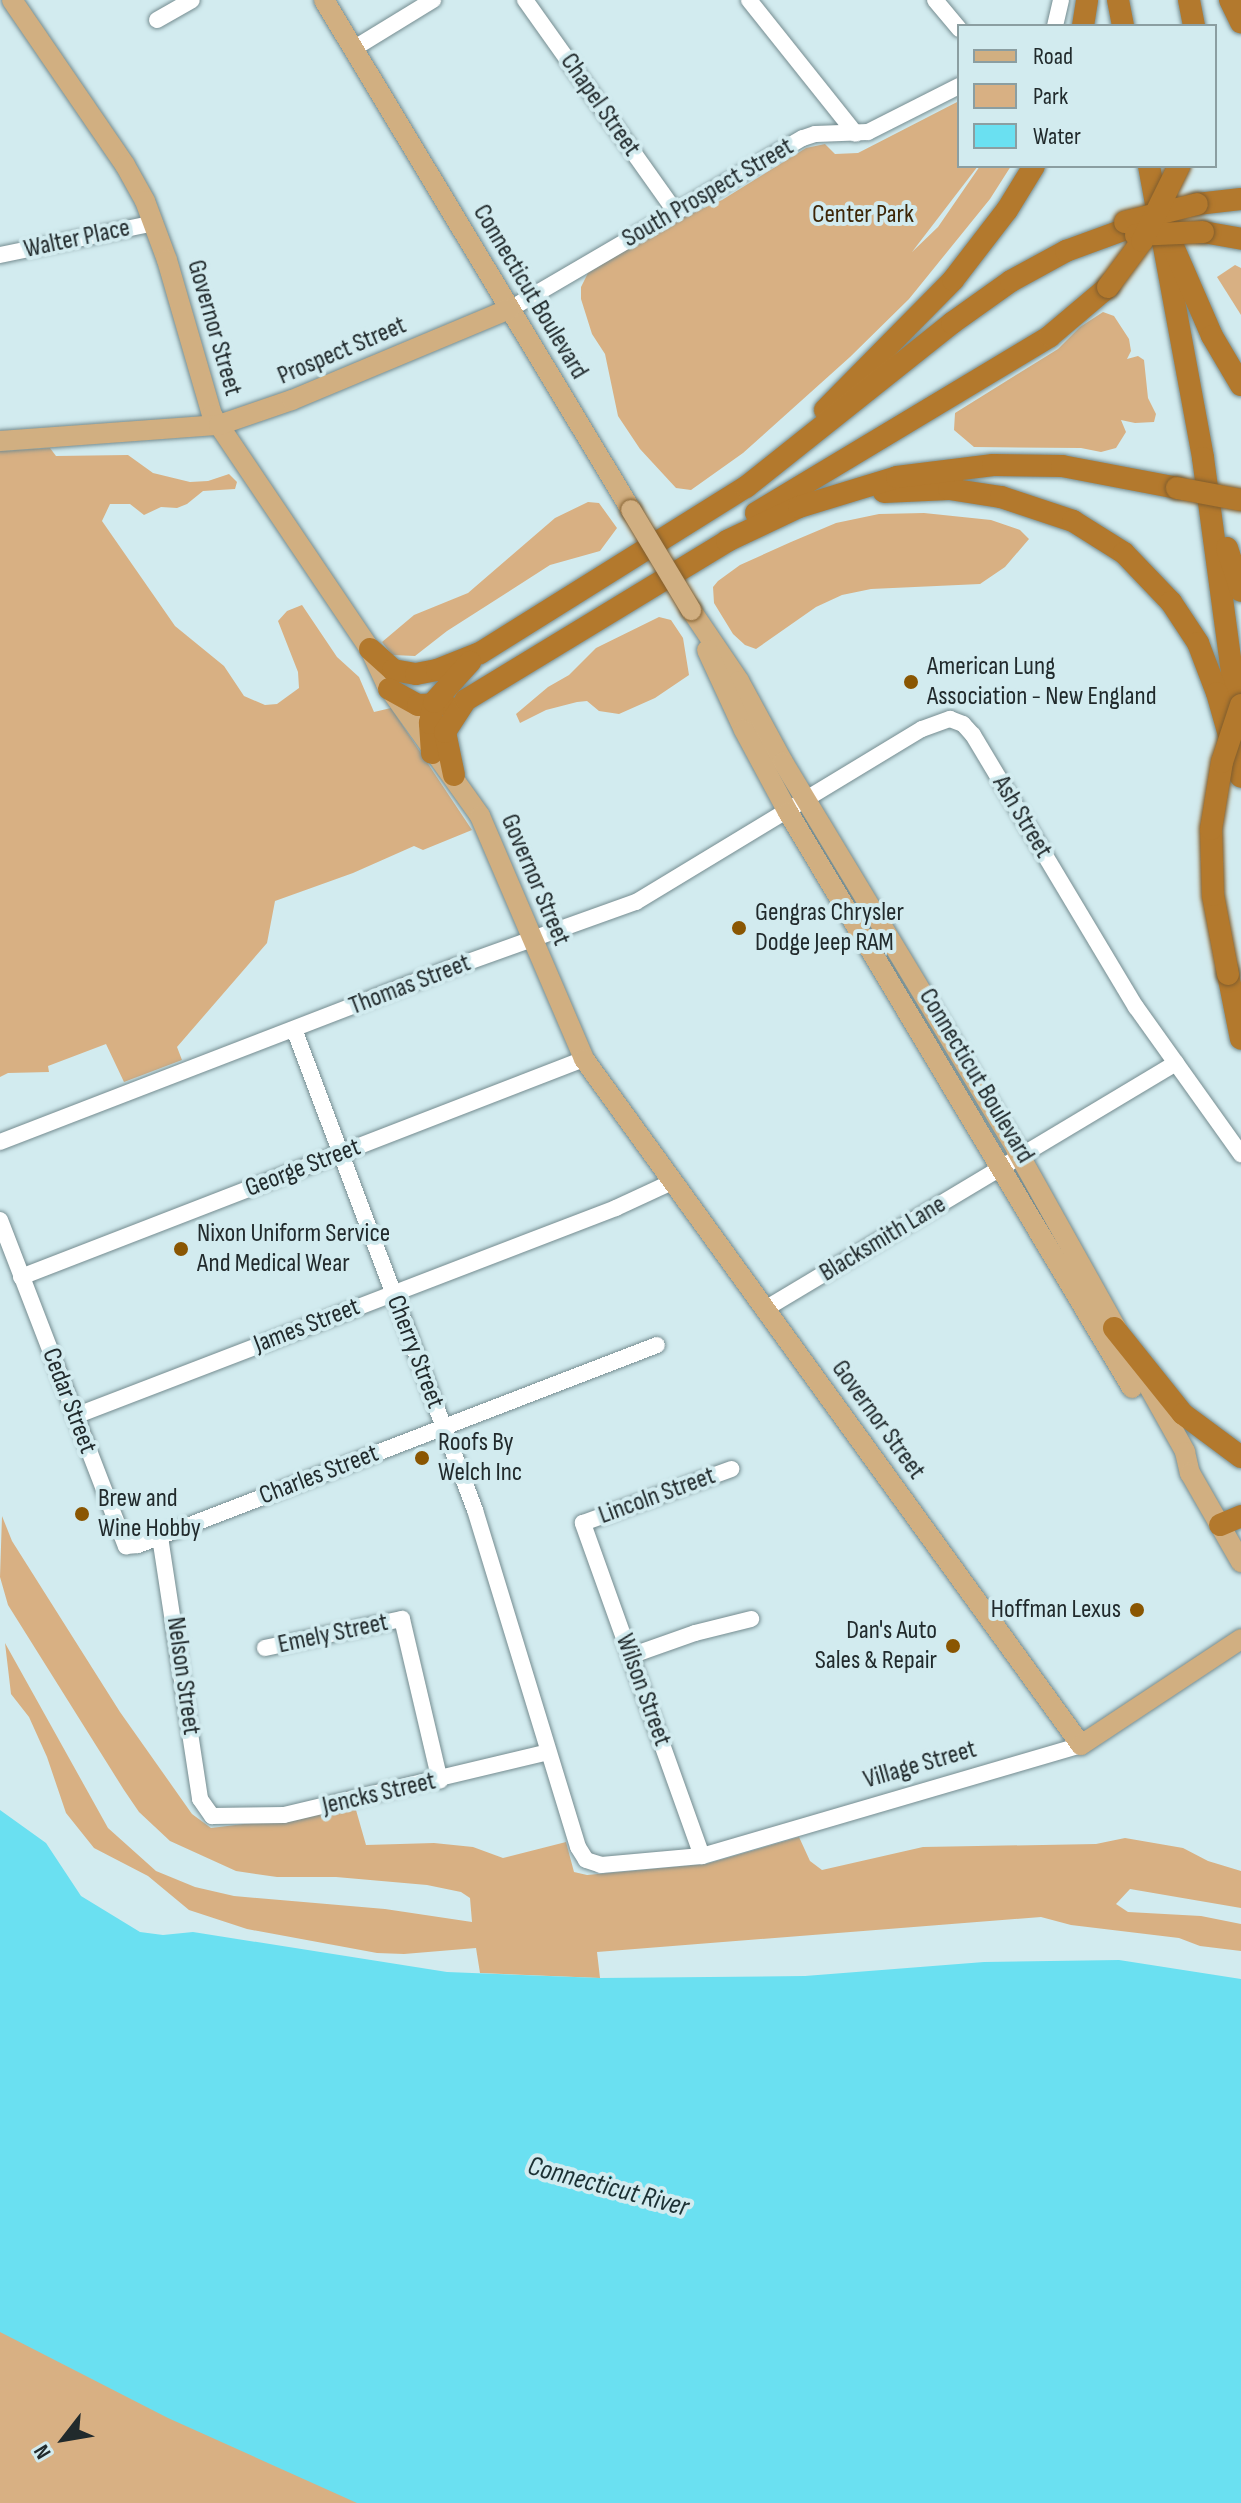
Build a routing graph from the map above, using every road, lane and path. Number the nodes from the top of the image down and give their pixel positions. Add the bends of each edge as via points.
1 (12, 0) edge
2 (192, 0) edge
3 (324, 0) edge
4 (433, 0) edge
5 (525, 0) edge
6 (749, 0) edge
7 (935, 0) edge
8 (1087, 0) edge
9 (1118, 0) edge
10 (1189, 0) edge
11 (1230, 0) edge
12 (1061, 3) edge
13 (157, 20) dead end
14 (1241, 23) edge
15 (1056, 24) edge
16 (1083, 24) edge
17 (1123, 24) edge
18 (1194, 24) edge
19 (957, 27) edge
20 (353, 49) junction
21 (957, 87) edge
22 (856, 134) junction
23 (1033, 168) edge
24 (1149, 168) edge
25 (1178, 168) edge
26 (1241, 199) edge
27 (675, 211) junction
28 (1241, 213) edge
29 (1200, 217) junction
30 (155, 223) junction
31 (1161, 226) junction
32 (1241, 239) edge
33 (0, 255) edge
34 (510, 309) junction
35 (1241, 385) edge
36 (219, 425) junction
37 (0, 441) edge
38 (793, 453) junction
39 (1203, 458) junction
40 (1241, 500) edge
41 (767, 520) junction
42 (727, 541) junction
43 (1241, 591) edge
44 (691, 610) junction
45 (370, 649) junction
46 (480, 653) junction
47 (389, 689) junction
48 (466, 700) junction
49 (1241, 705) edge
50 (433, 706) junction
51 (1241, 742) edge
52 (432, 753) junction
53 (454, 775) junction
54 (1241, 777) edge
55 (806, 800) junction
56 (788, 812) junction
57 (533, 939) junction
58 (294, 1029) junction
59 (1241, 1039) edge
60 (584, 1059) junction
61 (1176, 1063) junction
62 (0, 1142) edge
63 (1241, 1154) edge
64 (340, 1155) junction
65 (1020, 1157) junction
66 (1001, 1169) junction
67 (672, 1182) junction
68 (0, 1220) edge
69 (21, 1277) junction
70 (393, 1294) junction
71 (765, 1309) junction
72 (1114, 1328) junction
73 (657, 1345) dead end
74 (75, 1416) junction
75 (444, 1427) junction
76 (1241, 1457) edge
77 (731, 1469) dead end
78 (1190, 1473) junction
79 (1241, 1516) edge
80 (583, 1523) joint
81 (1220, 1525) junction
82 (160, 1537) junction
83 (1241, 1562) edge
84 (751, 1619) dead end
85 (1241, 1639) edge
86 (265, 1648) dead end
87 (630, 1656) junction
88 (1081, 1745) junction
89 (548, 1752) junction
90 (440, 1781) junction
91 (208, 1814) joint
92 (702, 1856) junction
93 (586, 1860) joint

1 - 30 main road, Governor Street via 125,165
2 - 13 street
3 - 20 main road, Connecticut Boulevard
4 - 20 street
5 - 27 street, Chapel Street
6 - 22 street
7 - 19 street
8 - 16 highway
9 - 17 highway
10 - 18 highway
11 - 14 highway
12 - 15 street
20 - 34 main road, Connecticut Boulevard
21 - 22 street, South Prospect Street via 892,122
22 - 27 street, South Prospect Street via 803,138
23 - 38 highway via 953,280 812,423
24 - 31 highway
25 - 42 highway, bridge via 1148,230 1108,287 1050,336 751,516
26 - 29 highway
27 - 34 street, South Prospect Street
28 - 29 highway
29 - 32 highway
29 - 38 highway, bridge via 1126,229 1048,260 991,294
30 - 33 street, Walter Place
30 - 36 main road, Governor Street via 207,403
31 - 35 highway via 1215,343
31 - 39 highway
34 - 36 main road, Prospect Street
34 - 44 main road, Connecticut Boulevard, bridge
36 - 37 main road, Prospect Street
36 - 45 main road, Governor Street
38 - 46 highway via 712,510
39 - 43 highway
39 - 51 highway
40 - 41 highway, bridge via 1053,465 964,467 867,484
41 - 42 highway
41 - 54 highway via 854,498 934,488 1001,497 1080,524 1141,568 1184,619 1213,679
42 - 48 highway
44 - 55 main road, Connecticut Boulevard via 739,681
44 - 56 main road, Connecticut Boulevard via 738,718
45 - 46 highway via 391,669 416,674
45 - 47 main road, Governor Street
46 - 50 highway via 448,682
47 - 50 highway via 414,704
47 - 52 main road, Governor Street
48 - 50 highway
48 - 53 highway via 445,732
49 - 59 highway, bridge via 1222,762 1211,835 1213,895
50 - 52 highway
52 - 53 main road, Governor Street
53 - 57 main road, Governor Street via 487,829
55 - 56 street, Thomas Street
55 - 61 street, Ash Street via 938,721 963,724 1136,1007
55 - 65 main road, Connecticut Boulevard
56 - 57 street, Thomas Street via 653,894
56 - 66 main road, Connecticut Boulevard
57 - 58 street, Thomas Street
57 - 60 main road, Governor Street
58 - 62 street, Thomas Street
58 - 64 street, Cherry Street
60 - 64 street, George Street
60 - 67 main road, Governor Street
61 - 63 street
61 - 65 street, Blacksmith Lane
64 - 69 street, George Street
64 - 70 street, Cherry Street
65 - 66 street, Blacksmith Lane
65 - 72 main road, Connecticut Boulevard
66 - 71 street, Blacksmith Lane
66 - 78 main road, Connecticut Boulevard via 1173,1457
67 - 70 street, James Street
67 - 71 main road, Governor Street
68 - 69 street, Cedar Street
69 - 74 street, Cedar Street
70 - 74 street, James Street
70 - 75 street, Cherry Street
71 - 88 main road, Governor Street
72 - 76 highway via 1183,1414
72 - 78 main road, Connecticut Boulevard via 1185,1452
73 - 75 street, Charles Street
74 - 82 street, Cedar Street via 126,1546
75 - 82 street, Charles Street
75 - 89 street, Cherry Street via 475,1510
77 - 80 street, Lincoln Street
78 - 81 main road, Connecticut Boulevard
79 - 81 highway
80 - 87 street, Wilson Street
81 - 83 main road
82 - 91 street, Nelson Street via 200,1799
84 - 87 street
85 - 88 main road, Village Street
86 - 90 street, Emely Street via 402,1619
87 - 92 street, Wilson Street
88 - 92 street, Village Street
89 - 90 street, Jencks Street
89 - 93 street, Cherry Street
90 - 91 street, Jencks Street via 284,1815
92 - 93 street, Village Street via 601,1865

